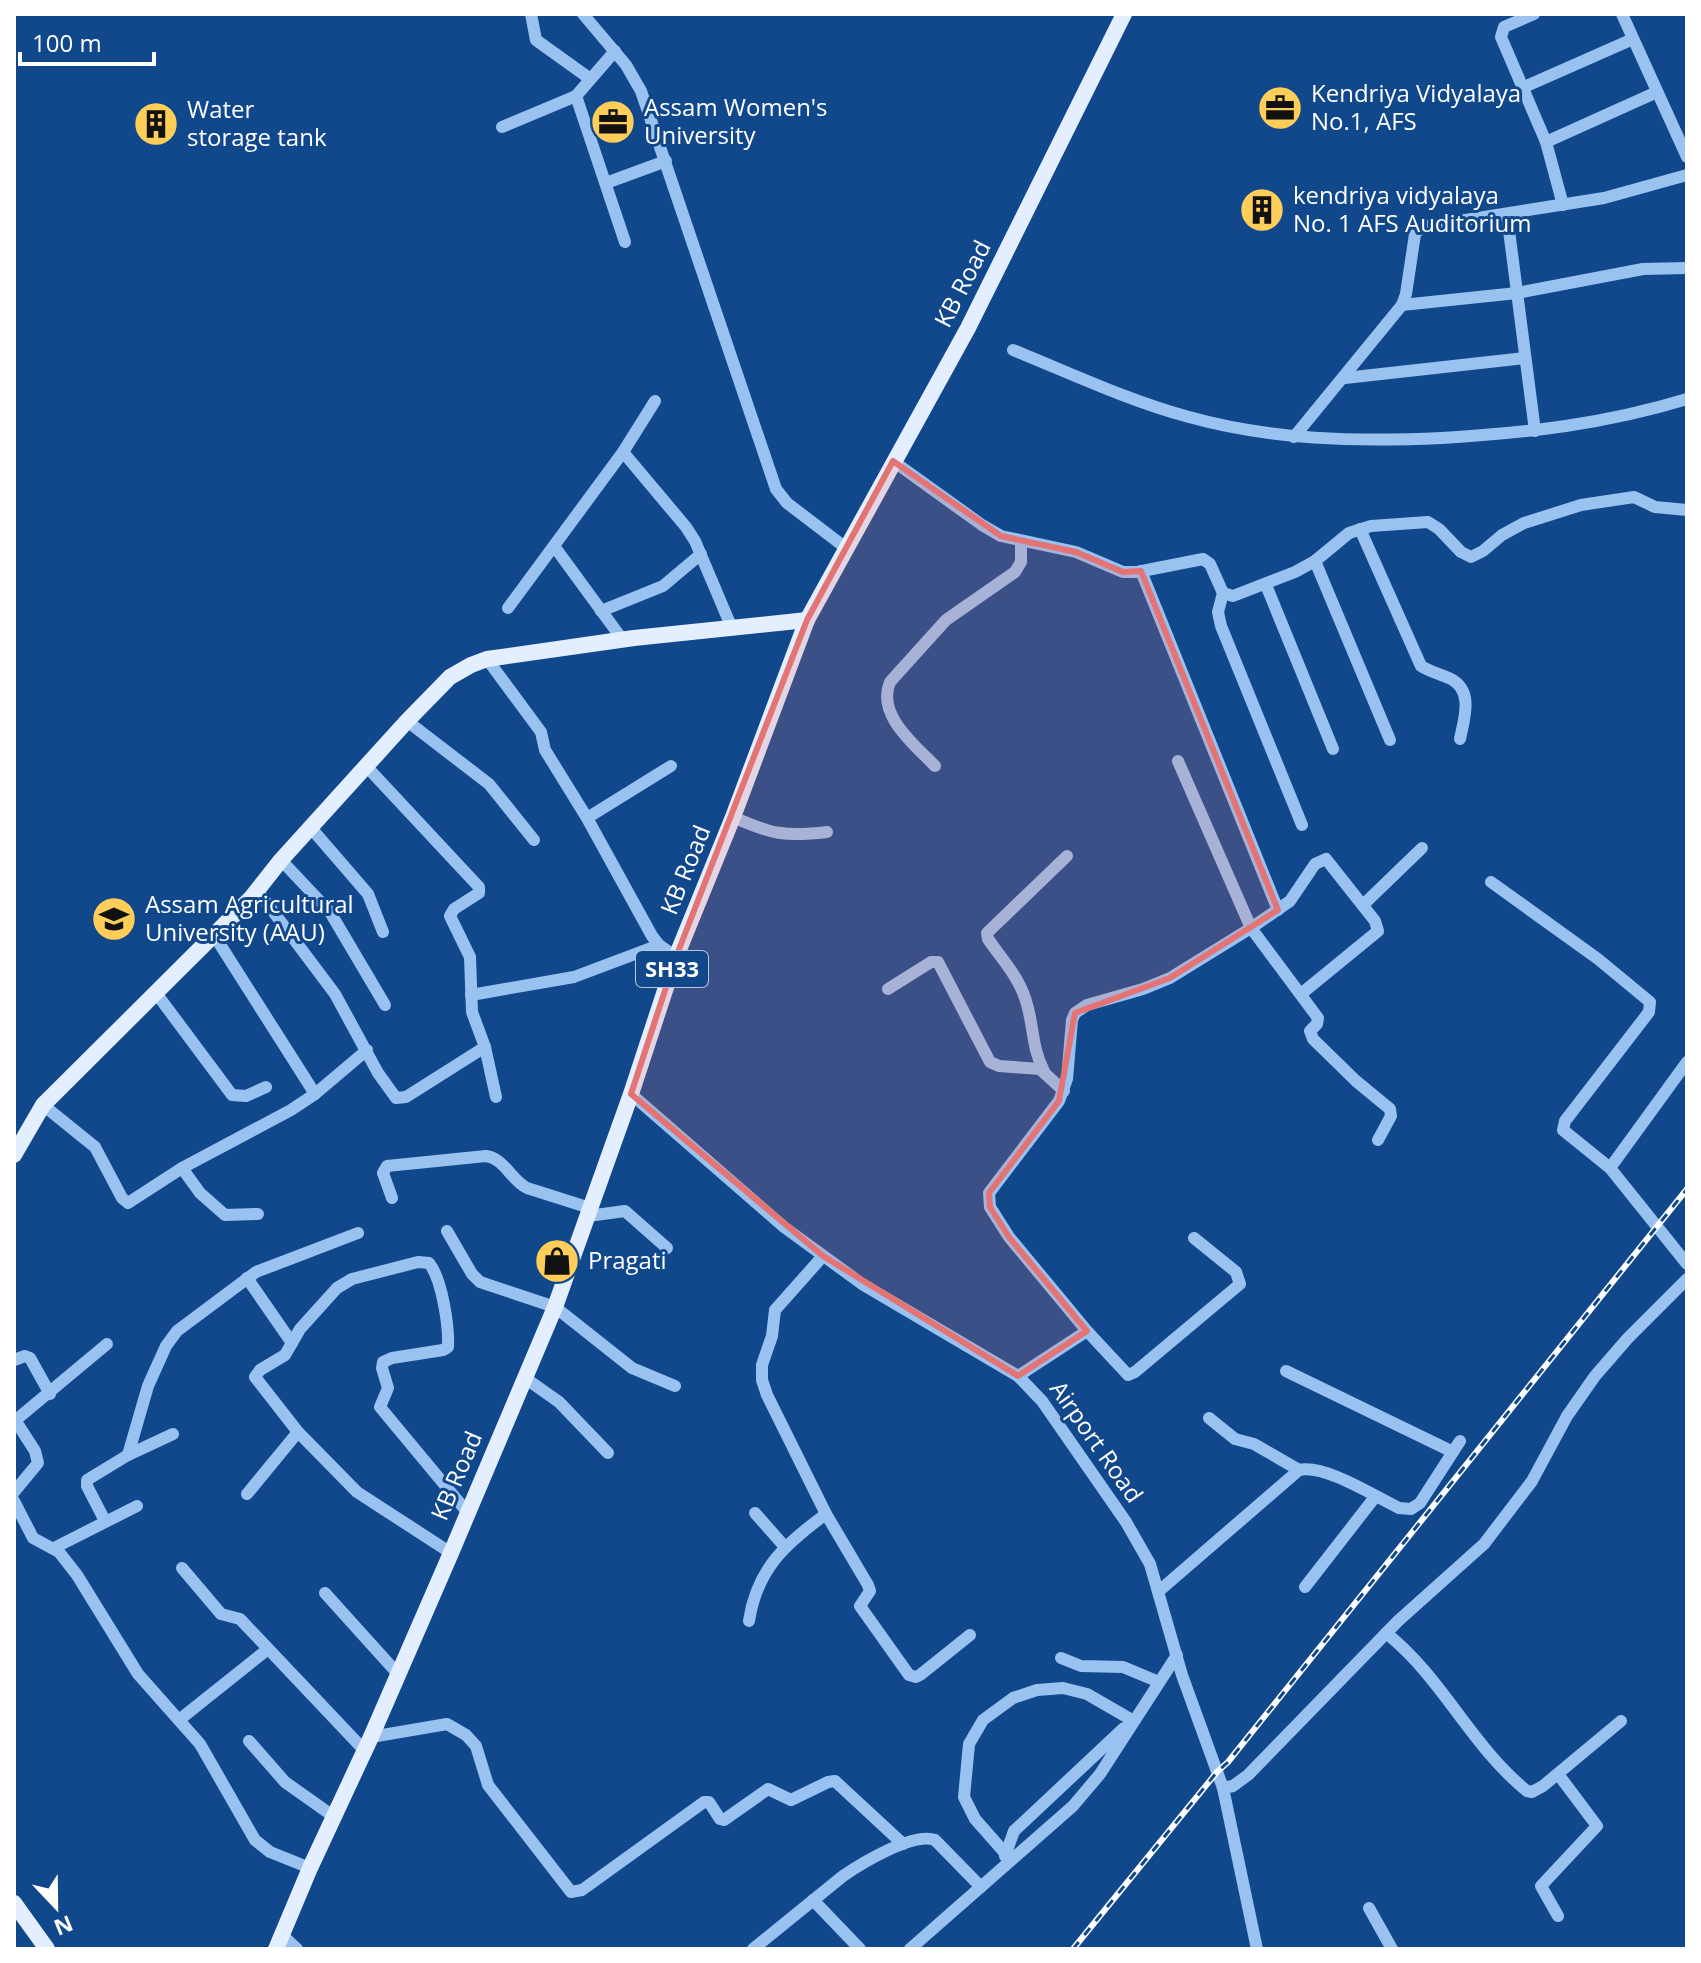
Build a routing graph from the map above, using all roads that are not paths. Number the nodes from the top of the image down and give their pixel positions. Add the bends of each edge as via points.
1 (531, 14) edge
2 (583, 14) edge
3 (1124, 14) edge
4 (1534, 14) edge
5 (1622, 14) edge
6 (1633, 39) junction
7 (615, 51) junction
8 (589, 78) junction
9 (1524, 87) junction
10 (1657, 92) junction
11 (576, 96) junction
12 (502, 127) dead end
13 (1546, 142) junction
14 (1687, 157) edge
15 (666, 161) junction
16 (1687, 175) edge
17 (606, 183) junction
18 (1563, 205) junction
19 (1507, 215) junction
20 (625, 242) dead end
21 (1687, 268) edge
22 (1517, 293) junction
23 (1402, 305) junction
24 (1013, 350) dead end
25 (1525, 358) junction
26 (1345, 378) junction
27 (1687, 399) edge
28 (655, 401) dead end
29 (1535, 431) junction
30 (1294, 437) junction
31 (623, 452) junction
32 (893, 461) junction
33 (1687, 510) edge
34 (1360, 529) junction
35 (1021, 541) junction
36 (554, 546) junction
37 (846, 548) junction
38 (701, 554) junction
39 (1315, 561) junction
40 (1141, 571) junction
41 (1266, 585) junction
42 (1223, 593) junction
43 (508, 608) dead end
44 (601, 611) junction
45 (807, 620) junction
46 (731, 626) junction
47 (622, 639) junction
48 (487, 659) junction
49 (407, 721) junction
50 (1460, 739) dead end
51 (1390, 740) dead end
52 (1333, 749) dead end
53 (1178, 761) dead end
54 (366, 766) junction
55 (671, 766) dead end
56 (935, 766) dead end
57 (733, 817) junction
58 (587, 818) junction
59 (1302, 825) dead end
60 (311, 828) junction
61 (827, 832) dead end
62 (534, 840) dead end
63 (1422, 848) dead end
64 (1067, 856) dead end
65 (281, 860) junction
66 (1491, 882) dead end
67 (257, 890) junction
68 (1363, 905) junction
69 (1278, 910) junction
70 (1251, 928) junction
71 (383, 932) dead end
72 (214, 935) junction
73 (659, 945) junction
74 (676, 957) junction
75 (888, 989) dead end
76 (156, 993) junction
77 (1301, 994) junction
78 (471, 995) junction
79 (385, 1005) dead end
80 (485, 1047) junction
81 (367, 1050) junction
82 (1687, 1062) edge
83 (1044, 1071) junction
84 (266, 1087) dead end
85 (1064, 1091) junction
86 (315, 1094) junction
87 (631, 1094) junction
88 (496, 1097) dead end
89 (43, 1105) junction
90 (1378, 1140) dead end
91 (14, 1155) edge
92 (182, 1168) junction
93 (1610, 1168) junction
94 (392, 1198) dead end
95 (589, 1212) junction
96 (258, 1214) dead end
97 (447, 1231) dead end
98 (358, 1233) dead end
99 (1194, 1238) dead end
100 (667, 1248) dead end
101 (823, 1256) junction
102 (1687, 1264) edge
103 (247, 1278) junction
104 (1687, 1279) edge
105 (555, 1307) junction
106 (1087, 1331) junction
107 (292, 1343) junction
108 (107, 1344) dead end
109 (14, 1360) edge
110 (1286, 1371) dead end
111 (1018, 1376) junction
112 (525, 1378) junction
113 (675, 1386) dead end
114 (50, 1394) junction
115 (1209, 1418) dead end
116 (298, 1432) junction
117 (173, 1434) dead end
118 (608, 1453) dead end
119 (128, 1455) junction
120 (1299, 1470) junction
121 (14, 1492) edge
122 (247, 1494) dead end
123 (1375, 1497) junction
124 (14, 1501) edge
125 (137, 1506) dead end
126 (468, 1513) junction
127 (755, 1513) dead end
128 (826, 1514) junction
129 (105, 1521) junction
130 (785, 1547) junction
131 (54, 1548) junction
132 (451, 1553) junction
133 (182, 1568) dead end
134 (1305, 1587) dead end
135 (1159, 1591) junction
136 (325, 1593) dead end
137 (749, 1621) dead end
138 (1386, 1633) junction
139 (970, 1635) dead end
140 (268, 1649) junction
141 (1177, 1655) junction
142 (1061, 1658) dead end
143 (398, 1674) junction
144 (1159, 1682) junction
145 (1135, 1717) junction
146 (179, 1720) junction
147 (1621, 1721) dead end
148 (249, 1741) dead end
149 (368, 1744) junction
150 (1558, 1774) junction
151 (1223, 1788) junction
152 (333, 1816) junction
153 (903, 1844) junction
154 (1005, 1853) junction
155 (1002, 1867) junction
156 (310, 1868) junction
157 (981, 1887) junction
158 (813, 1900) junction
159 (14, 1903) edge
160 (1369, 1908) dead end
161 (1558, 1916) dead end
162 (279, 1942) edge
163 (47, 1949) edge
164 (297, 1949) edge
165 (753, 1949) edge
166 (860, 1949) edge
167 (910, 1949) edge
168 (1257, 1949) edge
169 (1392, 1949) edge

1 - 8 street via 536,40
2 - 7 street
3 - 32 main road, KB Road / SH33 via 968,328
4 - 9 street via 1501,31
5 - 6 street
6 - 9 street
6 - 10 street
7 - 8 street
7 - 15 street via 641,91
8 - 11 street
9 - 13 street
10 - 13 street
10 - 14 street
11 - 12 street
11 - 17 street
13 - 18 street
15 - 17 street
15 - 37 street via 776,489
16 - 18 street
17 - 20 street
18 - 19 street
19 - 22 street
19 - 23 street via 1417,230
21 - 22 street via 1643,269
22 - 23 street
22 - 25 street
23 - 26 street
24 - 30 street via 1187,417
25 - 26 street
25 - 29 street
26 - 30 street
27 - 29 street via 1618,419
28 - 31 street
29 - 30 street via 1404,440
31 - 36 street
31 - 38 street via 686,527
32 - 35 street via 982,525
32 - 37 main road, KB Road / SH33
33 - 34 street via 1655,507 1634,497 1581,505 1524,523 1471,557 1428,522
34 - 39 street via 1339,539
34 - 50 street via 1421,666 1463,690
35 - 40 street via 1076,552 1123,572
35 - 56 street via 1015,572 946,620 887,689 890,712
36 - 43 street
36 - 44 street
37 - 45 main road, KB Road / SH33
38 - 44 street via 663,586
38 - 46 street
39 - 41 street
39 - 51 street
40 - 42 street via 1203,559
40 - 69 street
41 - 42 street via 1233,596
41 - 52 street
42 - 59 street via 1221,626
44 - 47 street
45 - 46 main road
45 - 57 main road, KB Road / SH33
46 - 47 main road
47 - 48 main road
48 - 49 main road via 450,677
48 - 58 street via 541,732 545,750
49 - 54 main road
49 - 62 street via 489,784
53 - 70 street
54 - 60 main road
54 - 78 street via 479,887 479,893 450,916 470,957
55 - 58 street
57 - 61 street via 770,833
57 - 74 main road, KB Road / SH33
58 - 73 street
60 - 65 main road
60 - 71 street via 368,894
63 - 68 street
64 - 83 street via 986,936 1023,990 1033,1047
65 - 67 main road
65 - 79 street via 330,912
66 - 93 street via 1650,1002 1649,1012 1562,1126
67 - 72 main road
67 - 81 street via 335,994
68 - 69 street via 1329,860 1322,859
68 - 77 street via 1378,926 1375,934
69 - 70 street
70 - 77 street
70 - 85 street via 1170,978 1080,1009 1072,1020
72 - 76 main road
72 - 86 street
73 - 74 street
73 - 78 street via 574,977
74 - 87 main road, KB Road / SH33
75 - 83 street via 938,962 990,1062
76 - 84 street via 232,1095 246,1096
76 - 89 main road
77 - 90 street via 1318,1018 1310,1031 1313,1039 1390,1109
78 - 80 street
80 - 81 street via 399,1099
80 - 88 street
81 - 86 street
82 - 93 street
83 - 85 street
85 - 106 street via 994,1184 988,1200 1009,1237
86 - 92 street
87 - 95 main road, KB Road / SH33
87 - 101 street, Airport Road via 762,1210
89 - 91 main road
89 - 92 street via 95,1147 128,1203
92 - 96 street via 225,1215
93 - 102 street
94 - 95 street via 383,1173 387,1166 486,1156 497,1159 520,1185
95 - 100 street via 625,1211
95 - 105 main road, KB Road / SH33
97 - 105 street via 480,1282
98 - 103 street
99 - 106 street via 1239,1275 1240,1284 1232,1293 1132,1374 1123,1371
101 - 111 street, Airport Road
101 - 128 street via 775,1310 761,1374
103 - 107 street
103 - 119 street via 170,1339 148,1386
104 - 138 street via 1595,1376 1532,1481 1484,1544
105 - 112 main road, KB Road / SH33
105 - 113 street via 632,1368
106 - 111 street
107 - 116 street via 285,1355 255,1377
107 - 126 street via 344,1283 429,1263 438,1282 448,1347 383,1362 388,1388 380,1407
108 - 114 street
109 - 114 street via 30,1358
110 - 123 street via 1457,1447 1416,1507 1399,1508
111 - 135 street, Airport Road via 1042,1401 1126,1522
112 - 118 street via 567,1410
112 - 126 main road, KB Road / SH33
114 - 121 street via 17,1419 38,1463
115 - 120 street via 1231,1437
116 - 122 street
116 - 132 street via 364,1498
117 - 119 street
119 - 129 street via 86,1483
120 - 123 street via 1322,1471
120 - 135 street
123 - 134 street
124 - 131 street via 33,1538
125 - 129 street
126 - 132 main road, KB Road / SH33
127 - 130 street
128 - 130 street
128 - 139 street via 868,1585 870,1591 860,1606 909,1675 920,1675
129 - 131 street
130 - 137 street via 755,1590
131 - 146 street via 85,1587 131,1665
132 - 143 main road, KB Road / SH33
133 - 140 street via 221,1614 238,1617
135 - 141 street, Airport Road
136 - 143 street
138 - 150 street via 1416,1659 1481,1745 1523,1788 1537,1790
138 - 151 street via 1248,1775
140 - 146 street
140 - 149 street
141 - 144 street
141 - 151 street, Airport Road
142 - 144 street via 1081,1666 1123,1667
143 - 149 main road, KB Road / SH33
144 - 145 street
145 - 154 street via 1014,1831
145 - 154 street via 1063,1688 1013,1698 983,1720 969,1744 964,1797 975,1819
145 - 155 street via 1073,1806
146 - 156 street via 205,1752 255,1840
147 - 150 street
148 - 152 street via 285,1782
149 - 152 main road, KB Road / SH33
149 - 153 street via 447,1724 466,1735 476,1746 488,1785 571,1892 582,1890 704,1802 724,1820 768,1789 791,1800 835,1781
150 - 161 street via 1597,1826 1541,1886
151 - 168 street, Airport Road
152 - 156 main road, KB Road / SH33
153 - 157 street via 926,1837 935,1840
153 - 158 street via 858,1865
154 - 155 street
155 - 157 street
156 - 162 main road, KB Road / SH33
157 - 167 street
158 - 165 street
158 - 166 street
159 - 163 main road
160 - 169 street
162 - 164 street

